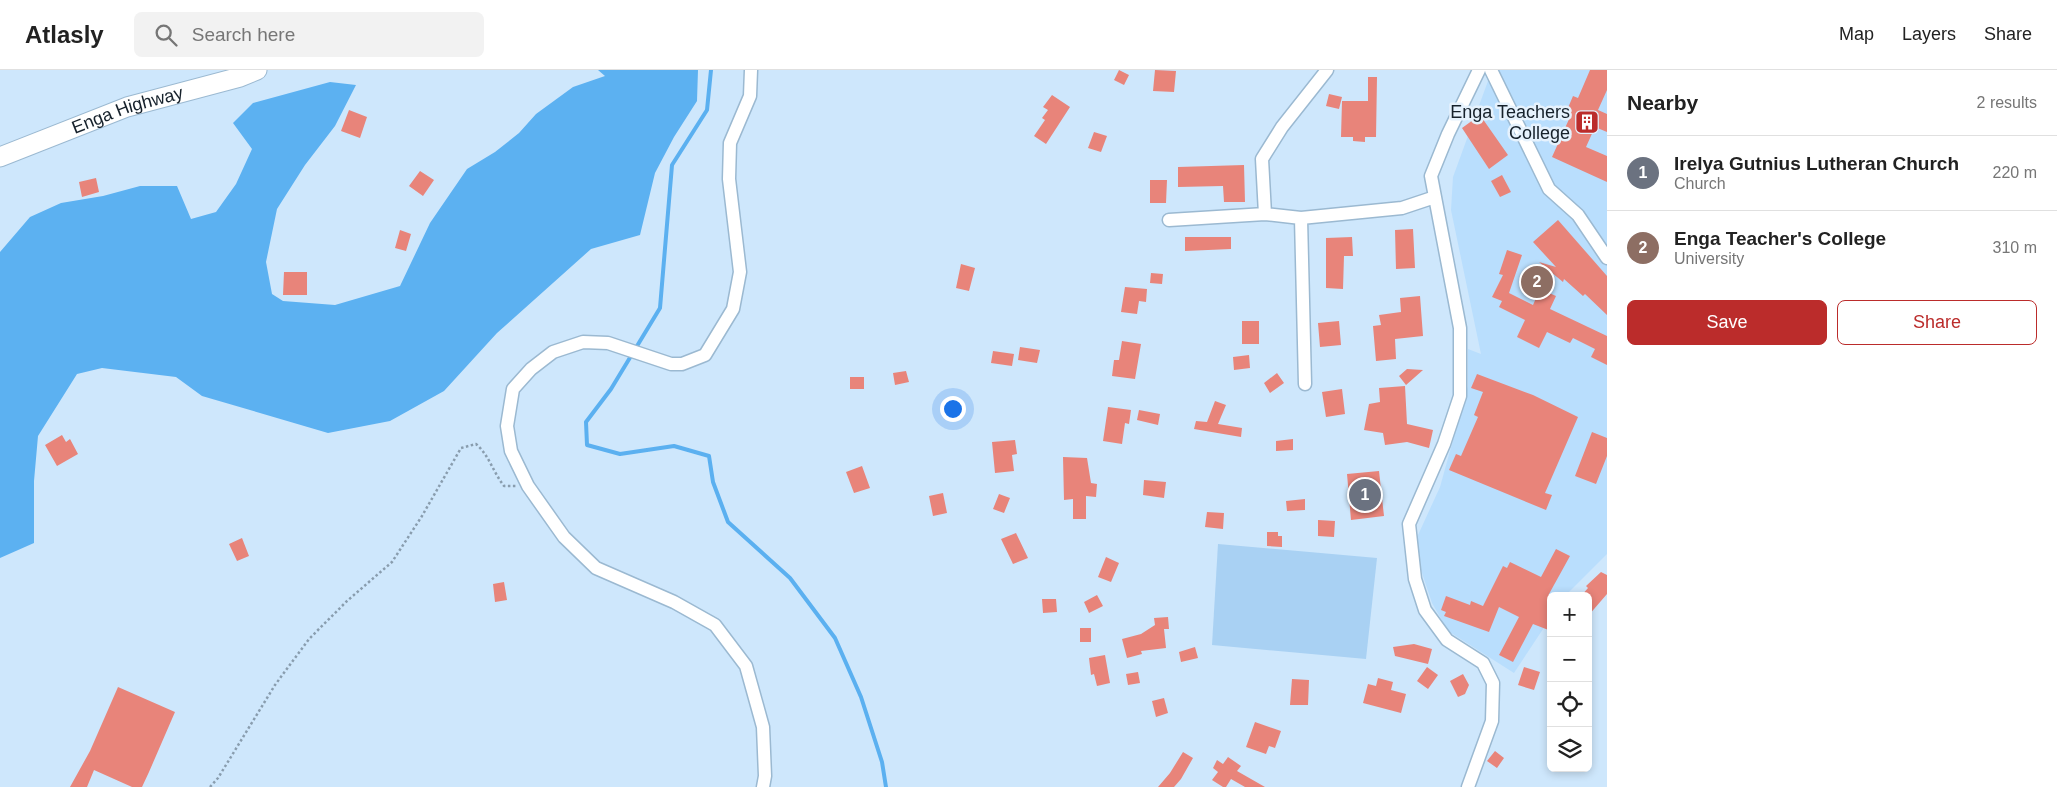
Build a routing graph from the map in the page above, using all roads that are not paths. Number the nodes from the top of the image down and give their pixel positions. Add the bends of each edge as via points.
1 (257, 70) edge
2 (751, 70) edge
3 (1326, 70) edge
4 (1479, 70) edge
5 (1491, 70) edge
6 (0, 157) edge
7 (1435, 197) junction
8 (1265, 214) junction
9 (1301, 218) junction
10 (1169, 220) dead end
11 (1607, 258) edge
12 (1305, 384) dead end
13 (763, 787) edge
14 (1468, 787) edge

1 - 6 main road, Enga Highway via 127,107
2 - 13 street via 750,96 730,143 729,179 740,272 733,309 705,356 682,364 671,364 608,343 583,342 553,352 513,389 507,426 511,452 528,486 564,537 596,568 674,602 715,625 746,666 763,727
3 - 8 street via 1282,127 1262,160
4 - 7 street via 1431,176
5 - 11 street via 1548,189 1578,215
7 - 9 street via 1402,208
7 - 14 street via 1460,328 1460,396 1444,444 1409,524 1415,579 1425,610 1447,640 1483,663 1493,683 1492,721
8 - 9 street
8 - 10 street
9 - 12 street

